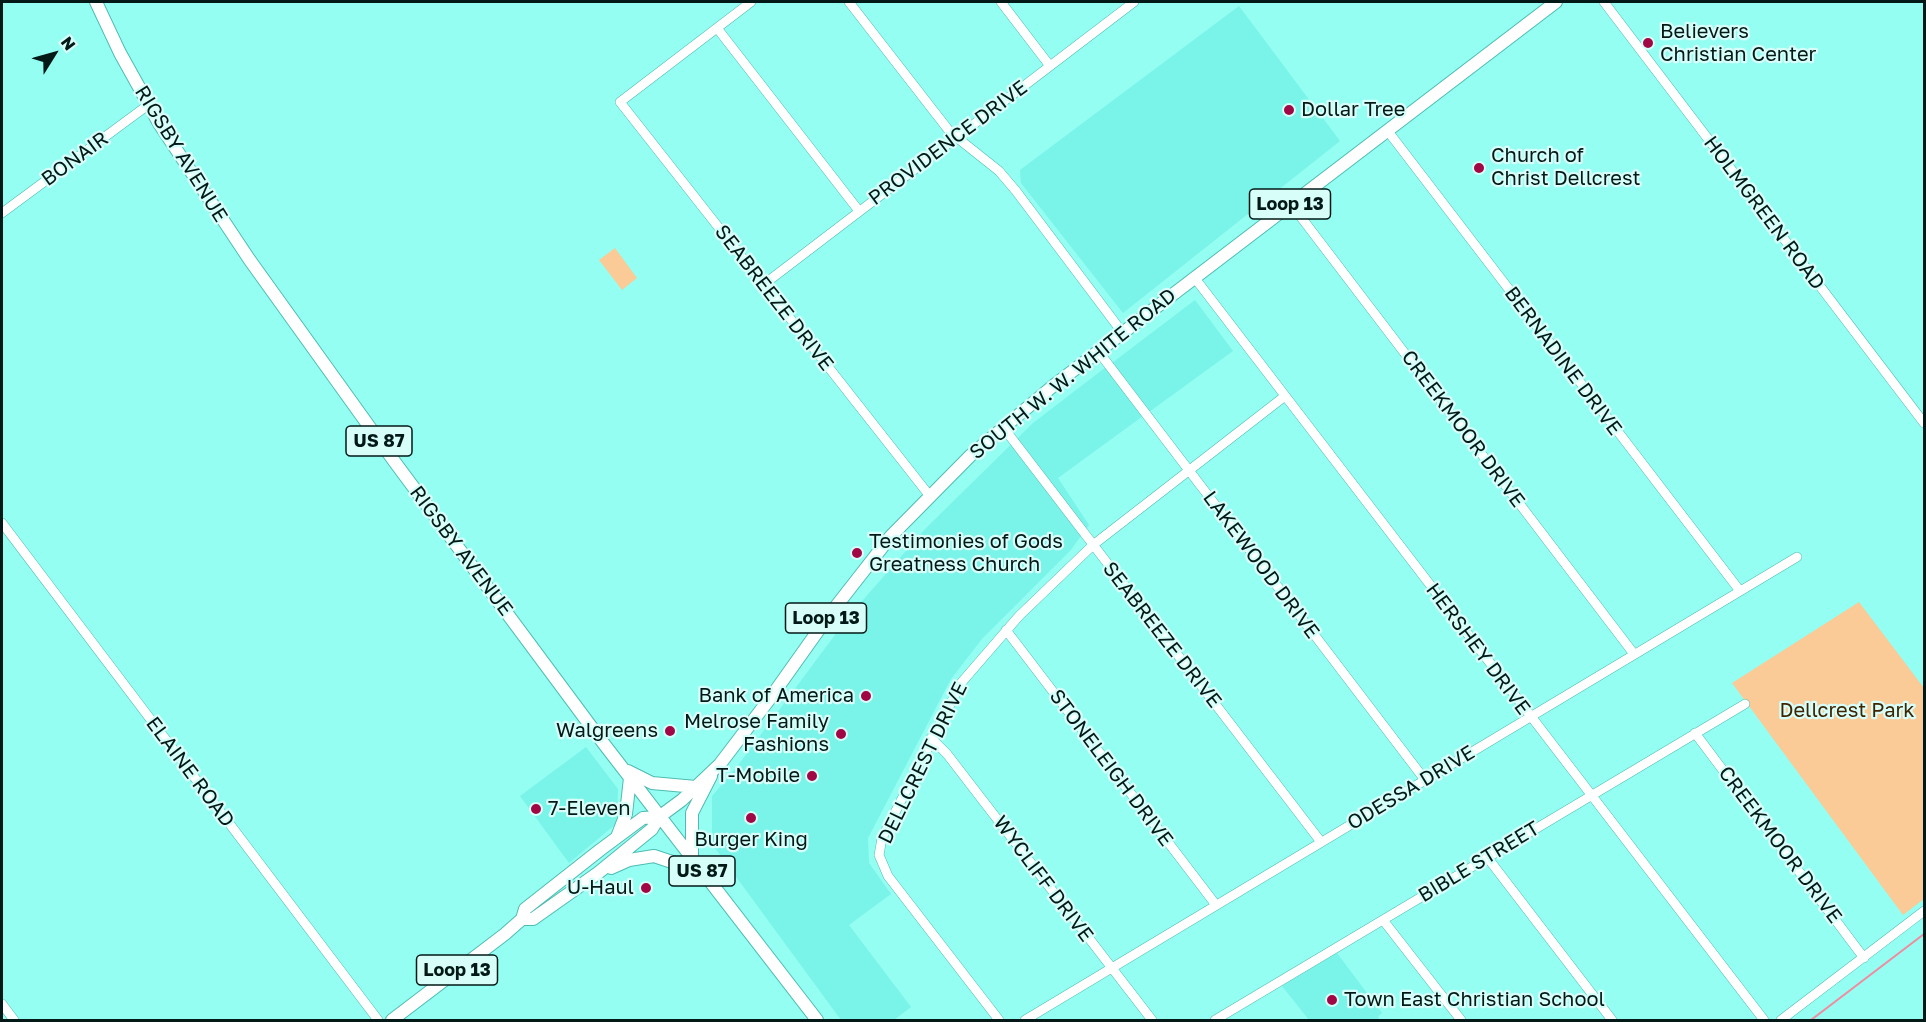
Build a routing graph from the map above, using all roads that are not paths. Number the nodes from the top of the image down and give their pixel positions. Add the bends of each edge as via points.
1 (96, 2) edge
2 (751, 2) edge
3 (849, 2) edge
4 (1001, 2) edge
5 (1134, 2) edge
6 (1556, 2) edge
7 (1604, 2) edge
8 (717, 28) junction
9 (1050, 66) junction
10 (148, 105) junction
11 (1387, 130) junction
12 (956, 138) junction
13 (1291, 204) junction
14 (859, 211) junction
15 (2, 213) edge
16 (1194, 277) junction
17 (763, 285) junction
18 (1122, 332) junction
19 (1098, 351) junction
20 (1285, 396) junction
21 (1924, 423) edge
22 (1003, 427) junction
23 (1189, 470) junction
24 (929, 495) junction
25 (2, 523) edge
26 (1093, 545) junction
27 (1797, 557) dead end
28 (1740, 591) junction
29 (1006, 630) junction
30 (1634, 654) junction
31 (1745, 704) dead end
32 (1530, 717) junction
33 (1695, 733) junction
34 (931, 738) junction
35 (714, 769) junction
36 (626, 773) junction
37 (1425, 780) junction
38 (696, 787) junction
39 (1591, 796) junction
40 (659, 817) junction
41 (616, 838) junction
42 (1321, 842) junction
43 (600, 850) junction
44 (1487, 857) junction
45 (692, 859) junction
46 (609, 863) junction
47 (702, 872) junction
48 (598, 873) junction
49 (1216, 905) junction
50 (1924, 911) edge
51 (522, 919) junction
52 (1383, 920) junction
53 (1864, 958) junction
54 (1111, 968) junction
55 (2, 1004) edge
56 (14, 1020) edge
57 (378, 1020) edge
58 (392, 1020) edge
59 (817, 1020) edge
60 (999, 1020) edge
61 (1025, 1020) edge
62 (1152, 1020) edge
63 (1215, 1020) edge
64 (1461, 1020) edge
65 (1611, 1020) edge
66 (1764, 1020) edge
67 (1781, 1020) edge

1 - 10 main road, RIGSBY AVENUE / US 87
2 - 8 street
3 - 12 street
4 - 9 street
5 - 9 street, PROVIDENCE DRIVE
6 - 11 main road, SOUTH W. W. WHITE ROAD / Loop 13
7 - 21 street, HOLMGREEN ROAD
8 - 14 street
8 - 17 street, SEABREEZE DRIVE via 620,102
9 - 12 street, PROVIDENCE DRIVE
10 - 15 street, BONAIR
10 - 36 main road, RIGSBY AVENUE / US 87 via 253,265
11 - 13 main road, SOUTH W. W. WHITE ROAD / Loop 13
11 - 28 street, BERNADINE DRIVE
12 - 14 street, PROVIDENCE DRIVE
12 - 18 street via 999,171
13 - 16 main road, SOUTH W. W. WHITE ROAD / Loop 13
13 - 30 street, CREEKMOOR DRIVE
14 - 17 street, PROVIDENCE DRIVE
16 - 18 main road, SOUTH W. W. WHITE ROAD / Loop 13
16 - 20 street, HERSHEY DRIVE
17 - 24 street, SEABREEZE DRIVE
18 - 19 main road, SOUTH W. W. WHITE ROAD / Loop 13
19 - 22 main road, SOUTH W. W. WHITE ROAD / Loop 13
19 - 23 street, LAKEWOOD DRIVE
20 - 23 street, DELLCREST DRIVE
20 - 32 street, HERSHEY DRIVE
22 - 24 main road, SOUTH W. W. WHITE ROAD / Loop 13
22 - 26 street, SEABREEZE DRIVE
23 - 26 street, DELLCREST DRIVE
23 - 37 street, LAKEWOOD DRIVE
24 - 35 main road, SOUTH W. W. WHITE ROAD / Loop 13 via 891,536
25 - 57 street, ELAINE ROAD
26 - 29 street, DELLCREST DRIVE
26 - 42 street, SEABREEZE DRIVE
27 - 28 street, ODESSA DRIVE
28 - 30 street, ODESSA DRIVE
29 - 34 street, DELLCREST DRIVE via 968,673
29 - 49 street, STONELEIGH DRIVE
30 - 32 street, ODESSA DRIVE
31 - 33 street, BIBLE STREET
32 - 37 street, ODESSA DRIVE
32 - 39 street, HERSHEY DRIVE
33 - 39 street, BIBLE STREET
33 - 53 street, CREEKMOOR DRIVE
34 - 54 street, WYCLIFF DRIVE
34 - 60 street, DELLCREST DRIVE via 882,838 879,855 888,876
35 - 38 main road, SOUTH W. W. WHITE ROAD / Loop 13
35 - 45 main road via 692,813
36 - 38 main road via 652,783
36 - 40 main road, RIGSBY AVENUE / US 87
36 - 41 main road via 626,814
37 - 42 street, ODESSA DRIVE
38 - 40 main road, SOUTH W. W. WHITE ROAD / Loop 13
39 - 44 street, BIBLE STREET
39 - 66 street, HERSHEY DRIVE
40 - 41 main road, SOUTH W. W. WHITE ROAD / Loop 13 via 643,818
40 - 45 main road, RIGSBY AVENUE / US 87
40 - 46 main road, SOUTH W. W. WHITE ROAD / Loop 13 via 652,829
41 - 43 main road, SOUTH W. W. WHITE ROAD / Loop 13
42 - 49 street, ODESSA DRIVE
43 - 46 main road
43 - 51 main road, SOUTH W. W. WHITE ROAD / Loop 13 via 525,909
44 - 52 street, BIBLE STREET
44 - 65 street
45 - 47 main road, RIGSBY AVENUE / US 87
46 - 48 main road, SOUTH W. W. WHITE ROAD / Loop 13
47 - 48 main road via 654,855
47 - 59 main road, RIGSBY AVENUE / US 87
48 - 51 main road, SOUTH W. W. WHITE ROAD / Loop 13 via 533,919
49 - 54 street, ODESSA DRIVE
50 - 53 street
51 - 58 main road, SOUTH W. W. WHITE ROAD / Loop 13
52 - 63 street, BIBLE STREET
52 - 64 street
53 - 67 street
54 - 61 street, ODESSA DRIVE
54 - 62 street, WYCLIFF DRIVE
55 - 56 street

